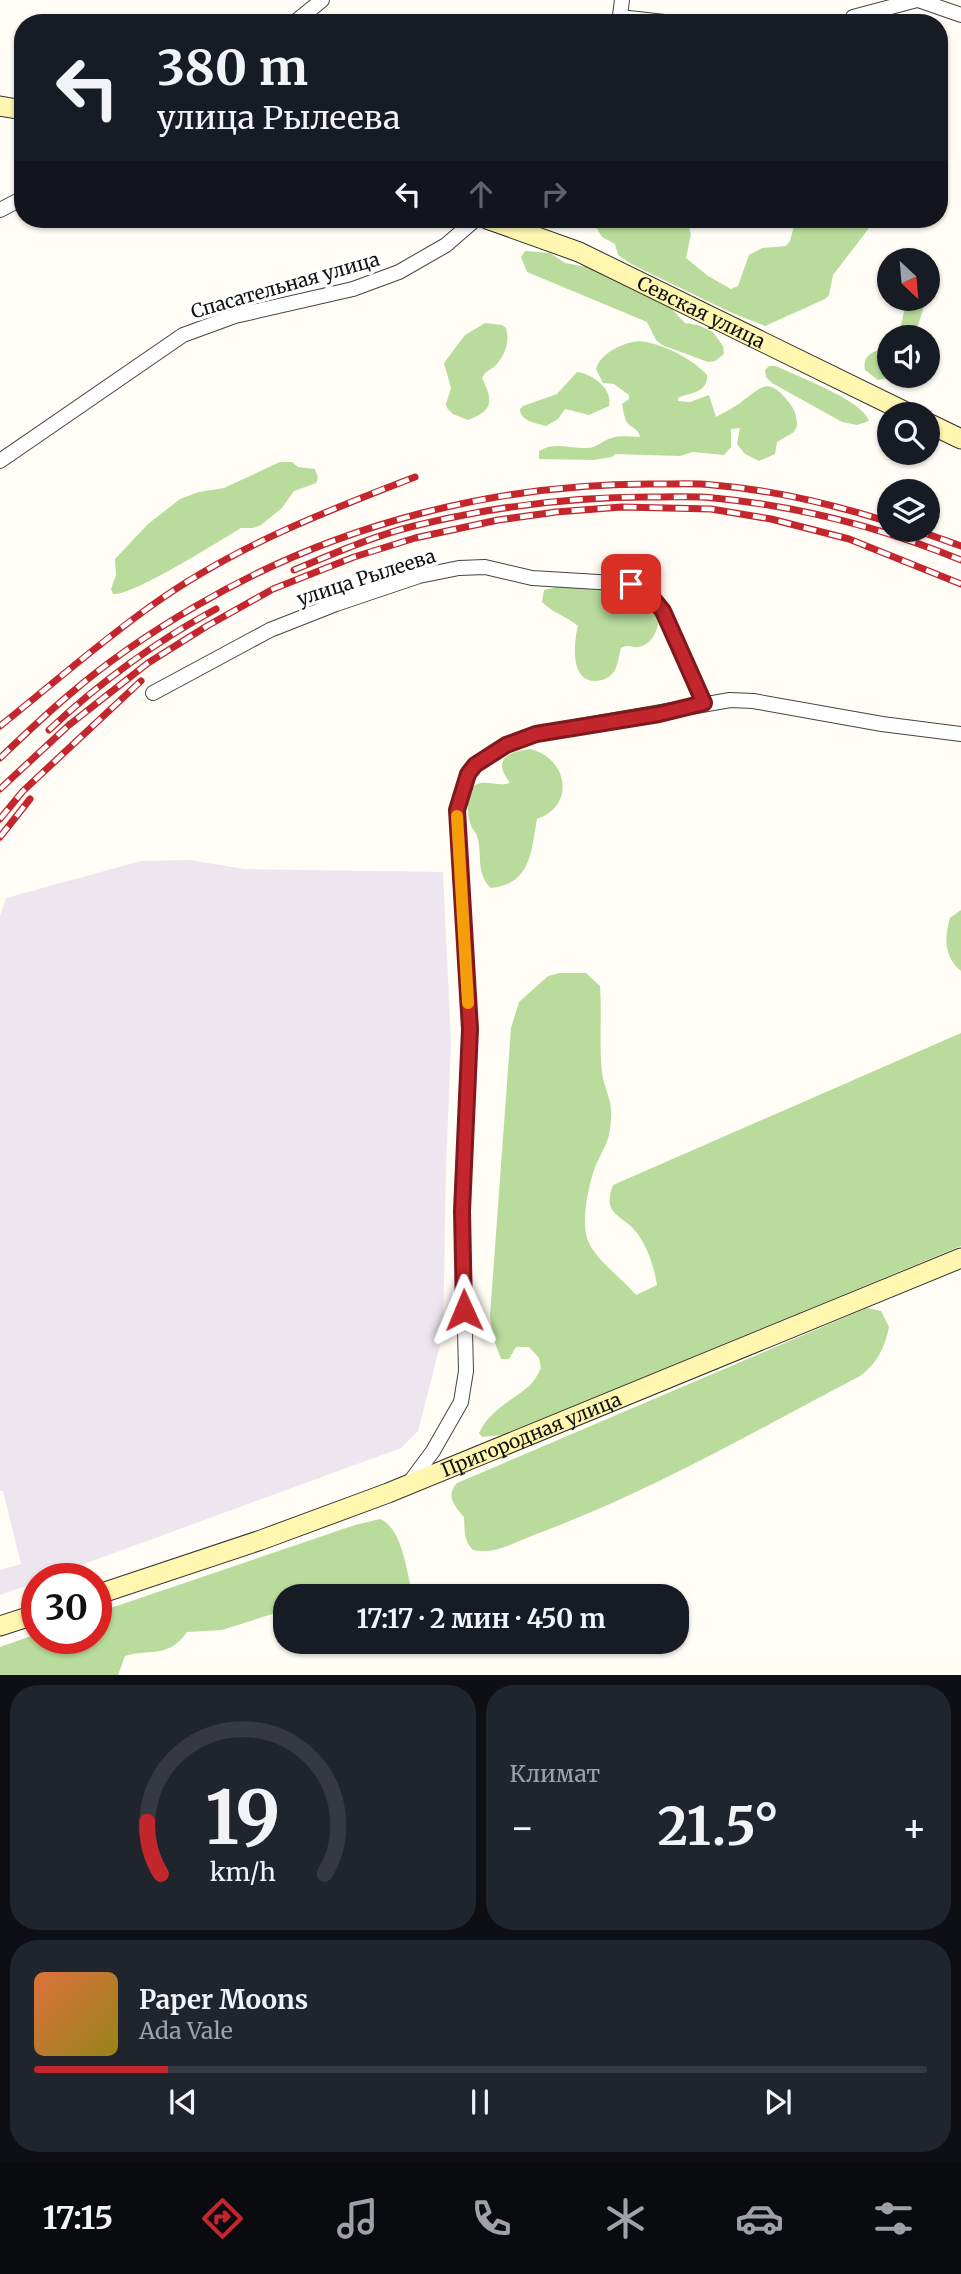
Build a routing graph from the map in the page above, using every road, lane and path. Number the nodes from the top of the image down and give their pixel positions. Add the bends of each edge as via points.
1 (323, 0) edge
2 (917, 0) edge
3 (305, 14) edge
4 (870, 14) edge
5 (961, 15) edge
6 (466, 228) edge
7 (532, 228) edge
8 (886, 402) edge
9 (940, 428) edge
10 (961, 439) edge
11 (0, 461) edge
12 (153, 693) dead end
13 (704, 703) junction
14 (961, 734) edge
15 (961, 1258) edge
16 (407, 1486) junction
17 (112, 1590) edge
18 (21, 1619) edge
19 (0, 1626) edge

1 - 3 street
2 - 4 street
2 - 5 street
6 - 11 street, Спасательная улица via 446,246 399,272 183,335
7 - 8 main road, Севская улица
9 - 10 main road
12 - 13 street, улица Рылеева via 270,630 336,604 419,576 485,567 532,578 631,584 650,595 663,611
13 - 14 street via 753,701
13 - 16 street via 536,734 506,745 468,774 457,810 470,1029 462,1211 466,1371 461,1402
15 - 16 main road, Пригородная улица
16 - 17 main road, Пригородная улица
18 - 19 main road

